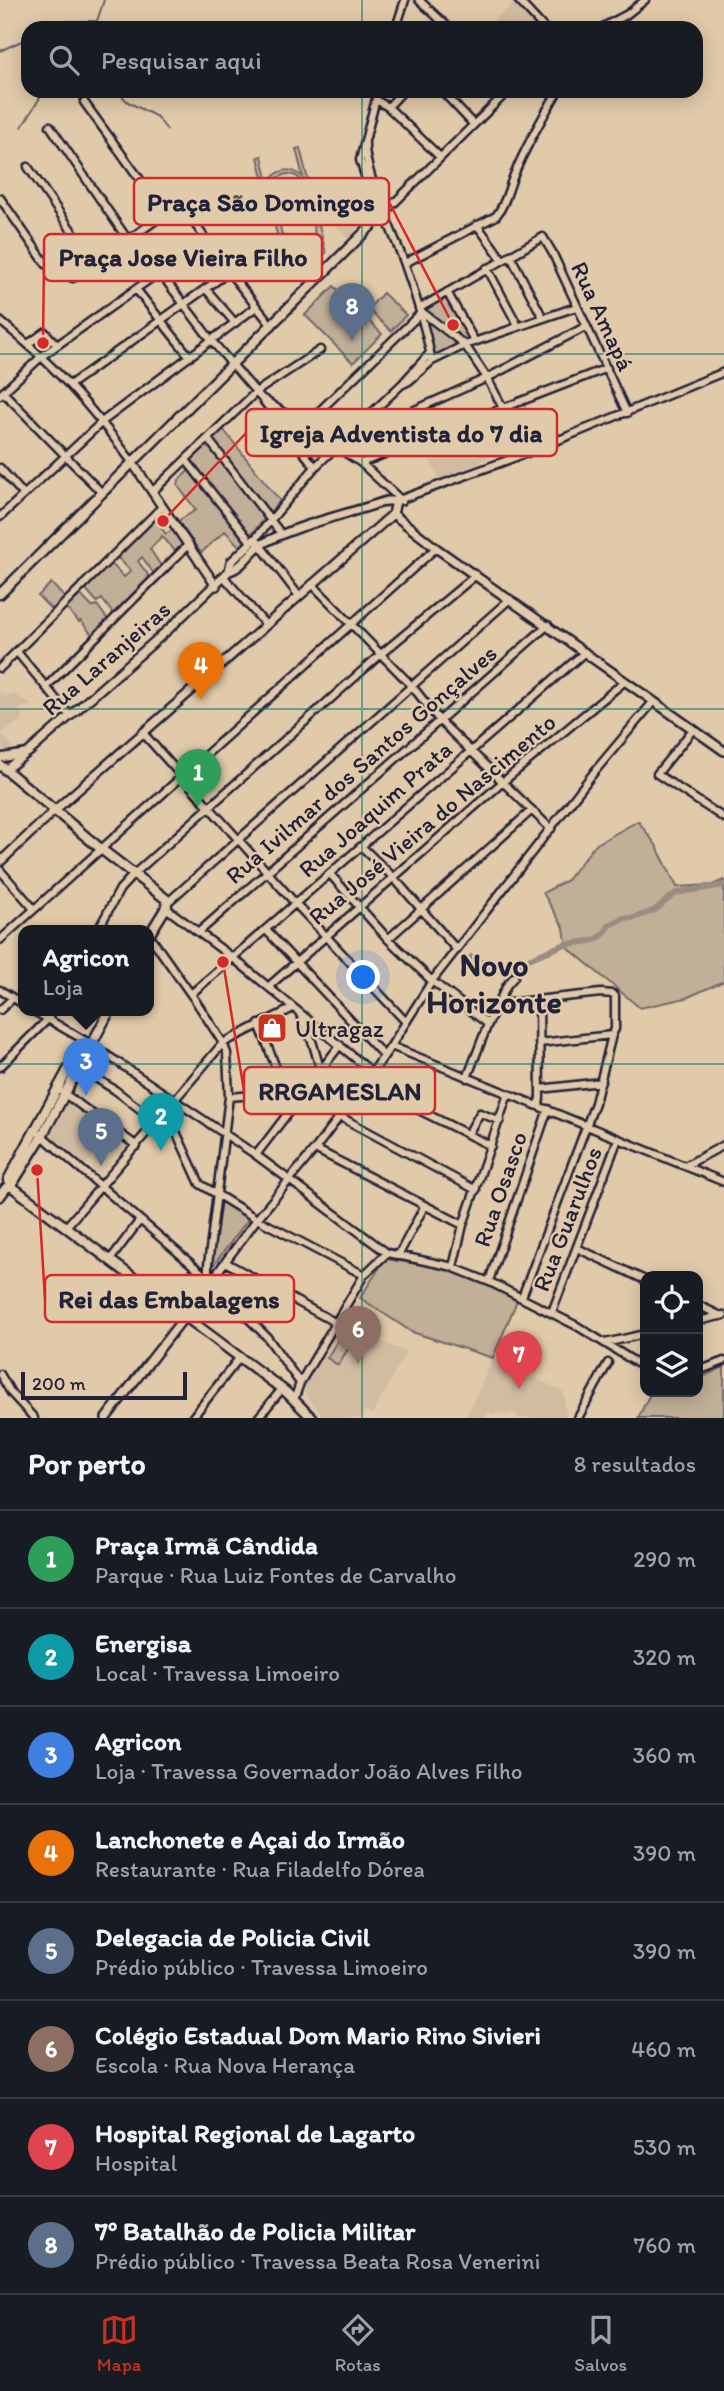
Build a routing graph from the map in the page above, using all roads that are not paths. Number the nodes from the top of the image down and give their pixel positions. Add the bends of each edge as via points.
1 (405, 0) edge
2 (419, 0) edge
3 (518, 0) edge
4 (645, 0) edge
5 (398, 21) edge
6 (442, 21) edge
7 (538, 21) edge
8 (614, 21) edge
9 (397, 98) edge
10 (448, 98) edge
11 (500, 98) edge
12 (554, 98) edge
13 (376, 100) joint
14 (84, 102) dead end
15 (388, 107) junction
16 (472, 124) junction
17 (50, 126) dead end
18 (440, 157) junction
19 (28, 167) dead end
20 (198, 191) dead end
21 (0, 198) edge
22 (180, 203) junction
23 (385, 212) junction
24 (165, 214) junction
25 (477, 225) junction
26 (131, 238) junction
27 (206, 239) junction
28 (79, 240) junction
29 (510, 255) junction
30 (502, 259) junction
31 (94, 263) junction
32 (405, 263) junction
33 (46, 264) junction
34 (487, 268) junction
35 (160, 272) junction
36 (229, 272) junction
37 (136, 289) junction
38 (206, 289) junction
39 (446, 292) junction
40 (184, 305) junction
41 (256, 307) junction
42 (576, 307) junction
43 (421, 310) junction
44 (544, 318) junction
45 (0, 321) edge
46 (161, 321) junction
47 (235, 323) junction
48 (272, 326) junction
49 (518, 327) junction
50 (585, 327) junction
51 (211, 340) junction
52 (475, 342) junction
53 (28, 344) junction
54 (57, 345) junction
55 (465, 345) junction
56 (320, 350) dead end
57 (430, 352) junction
58 (42, 356) junction
59 (190, 357) junction
60 (432, 361) junction
61 (233, 365) junction
62 (607, 368) junction
63 (724, 372) edge
64 (487, 378) junction
65 (71, 384) junction
66 (401, 385) junction
67 (2, 393) edge
68 (256, 393) junction
69 (262, 399) junction
70 (502, 407) junction
71 (627, 413) junction
72 (103, 421) junction
73 (304, 426) junction
74 (208, 439) junction
75 (340, 444) junction
76 (527, 453) junction
77 (65, 454) junction
78 (186, 460) junction
79 (132, 462) junction
80 (361, 463) junction
81 (315, 467) junction
82 (0, 468) edge
83 (102, 492) junction
84 (152, 492) junction
85 (24, 495) junction
86 (399, 501) junction
87 (162, 507) junction
88 (393, 514) junction
89 (0, 517) edge
90 (271, 520) junction
91 (282, 535) junction
92 (255, 542) junction
93 (189, 544) junction
94 (436, 548) junction
95 (226, 574) junction
96 (476, 575) junction
97 (312, 584) junction
98 (216, 586) junction
99 (0, 594) edge
100 (299, 596) junction
101 (510, 599) junction
102 (265, 624) junction
103 (352, 624) junction
104 (548, 625) junction
105 (16, 652) junction
106 (585, 652) junction
107 (381, 654) junction
108 (0, 668) edge
109 (624, 682) junction
110 (412, 686) junction
111 (46, 687) junction
112 (653, 702) junction
113 (70, 716) junction
114 (439, 719) junction
115 (691, 732) dead end
116 (144, 733) junction
117 (471, 751) junction
118 (724, 751) edge
119 (25, 754) junction
120 (0, 758) edge
121 (3, 767) edge
122 (183, 777) junction
123 (504, 782) junction
124 (210, 807) junction
125 (55, 810) junction
126 (532, 810) junction
127 (724, 818) edge
128 (551, 829) junction
129 (239, 839) junction
130 (362, 847) junction
131 (101, 849) junction
132 (0, 862) edge
133 (0, 870) edge
134 (268, 872) junction
135 (134, 874) junction
136 (330, 874) junction
137 (393, 877) junction
138 (295, 903) junction
139 (167, 905) junction
140 (358, 907) junction
141 (34, 909) junction
142 (420, 910) junction
143 (101, 925) edge
144 (154, 927) edge
145 (266, 930) junction
146 (199, 932) junction
147 (325, 936) junction
148 (387, 939) junction
149 (0, 940) edge
150 (154, 942) edge
151 (457, 950) junction
152 (233, 958) junction
153 (296, 962) junction
154 (514, 977) dead end
155 (432, 981) junction
156 (268, 987) junction
157 (0, 990) edge
158 (191, 994) junction
159 (13, 998) junction
160 (18, 1001) edge
161 (539, 1001) junction
162 (499, 1004) junction
163 (0, 1010) edge
164 (296, 1010) junction
165 (41, 1016) edge
166 (49, 1016) edge
167 (107, 1016) edge
168 (47, 1020) junction
169 (406, 1022) junction
170 (259, 1024) junction
171 (488, 1024) junction
172 (613, 1034) junction
173 (223, 1043) junction
174 (539, 1043) junction
175 (91, 1044) junction
176 (340, 1045) junction
177 (391, 1046) junction
178 (83, 1053) junction
179 (384, 1056) junction
180 (0, 1067) edge
181 (80, 1068) junction
182 (321, 1072) junction
183 (372, 1072) junction
184 (467, 1077) junction
185 (601, 1082) junction
186 (365, 1083) junction
187 (540, 1089) junction
188 (61, 1091) junction
189 (508, 1094) junction
190 (229, 1097) junction
191 (175, 1099) junction
192 (539, 1105) junction
193 (548, 1109) junction
194 (166, 1110) junction
195 (339, 1116) junction
196 (500, 1121) junction
197 (157, 1122) junction
198 (585, 1125) junction
199 (223, 1132) junction
200 (39, 1133) junction
201 (468, 1134) junction
202 (618, 1139) junction
203 (724, 1145) edge
204 (137, 1146) junction
205 (491, 1146) junction
206 (315, 1149) junction
207 (256, 1155) junction
208 (685, 1166) junction
209 (289, 1178) junction
210 (724, 1182) edge
211 (7, 1183) edge
212 (102, 1186) junction
213 (476, 1190) junction
214 (0, 1196) edge
215 (216, 1196) junction
216 (424, 1207) junction
217 (257, 1219) junction
218 (140, 1220) junction
219 (463, 1225) junction
220 (66, 1227) junction
221 (577, 1248) junction
222 (387, 1253) junction
223 (398, 1256) junction
224 (110, 1260) junction
225 (225, 1262) junction
226 (453, 1268) junction
227 (363, 1275) junction
228 (640, 1278) edge
229 (209, 1279) junction
230 (489, 1281) junction
231 (522, 1297) junction
232 (703, 1307) edge
233 (552, 1312) junction
234 (185, 1316) junction
235 (722, 1316) edge
236 (703, 1320) edge
237 (336, 1323) junction
238 (640, 1335) edge
239 (605, 1343) junction
240 (240, 1357) junction
241 (724, 1361) edge
242 (608, 1363) dead end
243 (640, 1365) edge
244 (703, 1369) edge
245 (0, 1374) edge
246 (300, 1383) junction
247 (282, 1389) junction
248 (294, 1400) junction
249 (34, 1418) edge
250 (106, 1418) edge
251 (192, 1418) edge
252 (258, 1418) edge
253 (312, 1418) edge
254 (578, 1418) edge

1 - 5 street
2 - 6 street
3 - 7 street
4 - 8 street
9 - 15 street
10 - 16 street
11 - 16 street
12 - 25 street via 500,210
13 - 15 street
13 - 23 street via 360,160
14 - 24 street
15 - 18 street
16 - 18 street
17 - 26 street
18 - 23 street
19 - 28 street
20 - 22 street
21 - 33 street
22 - 24 street
22 - 27 street
23 - 32 street
23 - 48 main road
24 - 26 street
25 - 30 street
25 - 32 street
26 - 31 street
26 - 35 street
27 - 35 street
27 - 36 street
28 - 31 street
28 - 33 street
29 - 30 street
29 - 42 street, Rua Amapá via 542,237
29 - 44 street
30 - 34 street
31 - 33 street via 73,278
32 - 43 street
34 - 39 street
34 - 49 street
35 - 37 street
35 - 40 street
36 - 38 street
36 - 41 street
37 - 46 street
37 - 54 street
38 - 40 street
38 - 47 street
39 - 43 street
39 - 52 street
40 - 46 street
40 - 51 street
41 - 47 street
41 - 48 street
42 - 44 street
42 - 50 street, Rua Amapá
43 - 55 street
43 - 57 street
43 - 73 street
44 - 49 street
45 - 53 street
46 - 59 street
46 - 65 street
47 - 51 street
48 - 61 main road
49 - 52 street
50 - 62 street, Rua Amapá
50 - 64 street
51 - 59 street
51 - 61 street
52 - 55 street
53 - 54 street via 45,332
53 - 58 street
54 - 58 street
55 - 60 street
55 - 64 street
56 - 68 street
57 - 60 street
57 - 66 street
58 - 65 street
58 - 67 street
59 - 72 street
60 - 66 street
61 - 68 street
61 - 79 main road
62 - 70 street
62 - 71 street, Rua Amapá
63 - 71 street
64 - 70 street
64 - 75 street
65 - 72 street
66 - 75 street
67 - 77 street
68 - 69 street
68 - 74 street
69 - 73 street
69 - 81 street
70 - 76 street
70 - 80 street
71 - 76 street
72 - 77 street
72 - 79 street
73 - 75 street
74 - 78 street
74 - 90 street
75 - 80 street
75 - 81 street
76 - 86 street
77 - 83 street
77 - 85 street
78 - 84 street
78 - 92 street
79 - 83 main road
79 - 84 street
80 - 86 street
81 - 90 street
82 - 85 street
83 - 99 main road
84 - 87 street
85 - 89 street
86 - 88 street
86 - 91 street, Rua Laranjeiras via 386,501
87 - 93 street
87 - 105 street
88 - 94 street
88 - 97 street
90 - 91 street
90 - 92 street
91 - 92 street, Rua Laranjeiras
92 - 95 street, Rua Laranjeiras
92 - 100 street
93 - 98 street
93 - 111 street
94 - 96 street
94 - 103 street
95 - 98 street, Rua Laranjeiras
95 - 102 street
96 - 101 street
96 - 107 street
97 - 100 street
97 - 103 street
98 - 113 street, Rua Laranjeiras
100 - 102 street
101 - 104 street
101 - 110 street
102 - 116 street
103 - 107 street
103 - 122 street
104 - 106 street
104 - 114 street, Rua Ivilmar dos Santos Gonçalves
105 - 108 street
105 - 111 street
106 - 109 street
106 - 117 street, Rua Joaquim Prata
107 - 110 street
107 - 124 street
109 - 112 street
109 - 123 street, Rua José Vieira do Nascimento
110 - 114 street
110 - 129 street
111 - 113 street
112 - 118 street
112 - 128 street
113 - 119 street, Rua Laranjeiras
114 - 117 street
114 - 134 street, Rua Ivilmar dos Santos Gonçalves
115 - 127 street via 657,774
116 - 122 street
116 - 125 street
117 - 123 street
117 - 130 street, Rua Joaquim Prata
119 - 120 street
119 - 121 street, Rua Laranjeiras
121 - 125 main road
122 - 124 street
122 - 131 street
123 - 126 street
123 - 137 street, Rua José Vieira do Nascimento
124 - 129 street
124 - 135 street
125 - 131 main road
125 - 132 street
126 - 128 street
126 - 142 street
128 - 151 street
129 - 134 street
129 - 139 street
130 - 136 street, Rua Joaquim Prata
130 - 137 street
131 - 135 main road
131 - 141 street
133 - 141 street
134 - 138 street
134 - 146 street, Rua Ivilmar dos Santos Gonçalves
135 - 139 main road
135 - 143 street
136 - 138 street, Rua Joaquim Prata
136 - 140 street
137 - 140 street, Rua José Vieira do Nascimento
137 - 142 street
138 - 145 street, Rua Joaquim Prata
138 - 147 street
139 - 144 main road
139 - 146 street
140 - 147 street, Rua José Vieira do Nascimento
140 - 148 street
141 - 149 street
142 - 148 street
142 - 151 street
145 - 152 street, Rua Joaquim Prata
145 - 153 street
146 - 152 street
147 - 153 street, Rua José Vieira do Nascimento
147 - 169 street
148 - 155 street
150 - 158 street
151 - 155 street
152 - 156 street
152 - 158 street, Rua Joaquim Prata
153 - 156 street, Rua José Vieira do Nascimento
153 - 179 street
154 - 162 street
155 - 169 street
155 - 171 street
156 - 164 street
157 - 159 street
158 - 173 street
159 - 160 street
159 - 163 street
161 - 162 street
161 - 172 street via 613,994
161 - 174 street
162 - 171 street
164 - 170 street
164 - 176 street
164 - 182 street
165 - 168 street
166 - 168 street
167 - 175 main road
168 - 175 street
168 - 180 street
169 - 177 street
170 - 173 street
170 - 190 street via 279,1078 254,1095
171 - 184 street
172 - 174 street
172 - 185 street
173 - 190 street
173 - 191 street
174 - 187 street
175 - 178 main road
175 - 191 street
176 - 182 street
176 - 183 street
177 - 179 street
177 - 184 street
178 - 181 main road
178 - 188 main road
179 - 183 street
181 - 188 main road
181 - 197 street
182 - 207 street
183 - 186 street
184 - 189 street
185 - 187 street
185 - 198 street
186 - 195 street
186 - 201 street
187 - 192 street
188 - 200 main road
188 - 204 street
189 - 192 street
189 - 196 street
190 - 199 street
191 - 194 street
191 - 199 street
192 - 193 street
193 - 198 street
193 - 230 street, Rua Osasco
194 - 197 street
194 - 215 street via 196,1179
195 - 206 street
195 - 213 street
196 - 201 street via 480,1113
196 - 205 street
197 - 204 street
198 - 202 street
198 - 231 street
199 - 207 street
199 - 215 street
200 - 211 main road
200 - 212 street
201 - 205 street
202 - 208 street
202 - 221 street, Rua Guarulhos
203 - 208 street
204 - 212 street
205 - 213 street
206 - 209 street
206 - 216 street
207 - 209 street
208 - 210 street
209 - 217 street
209 - 222 street
211 - 214 main road
211 - 220 main road
212 - 218 street
212 - 220 street
213 - 219 street
215 - 217 street
215 - 229 street
216 - 219 street
216 - 223 street
217 - 225 street
217 - 227 street
218 - 224 street
218 - 229 street
219 - 226 street
220 - 224 main road
221 - 228 street
221 - 233 street, Rua Guarulhos
222 - 223 street
222 - 227 street
223 - 226 street
224 - 234 main road
225 - 229 street
225 - 237 street
226 - 230 street
227 - 237 street
229 - 234 street
229 - 246 street via 267,1337
230 - 231 street
231 - 233 street
232 - 235 street
233 - 239 street
234 - 240 main road
234 - 250 street
235 - 236 street
237 - 246 street
238 - 239 street
239 - 243 street
240 - 247 main road
240 - 251 street
241 - 244 street
242 - 254 street
245 - 249 street
246 - 248 street
247 - 248 main road
247 - 252 street
248 - 253 main road

